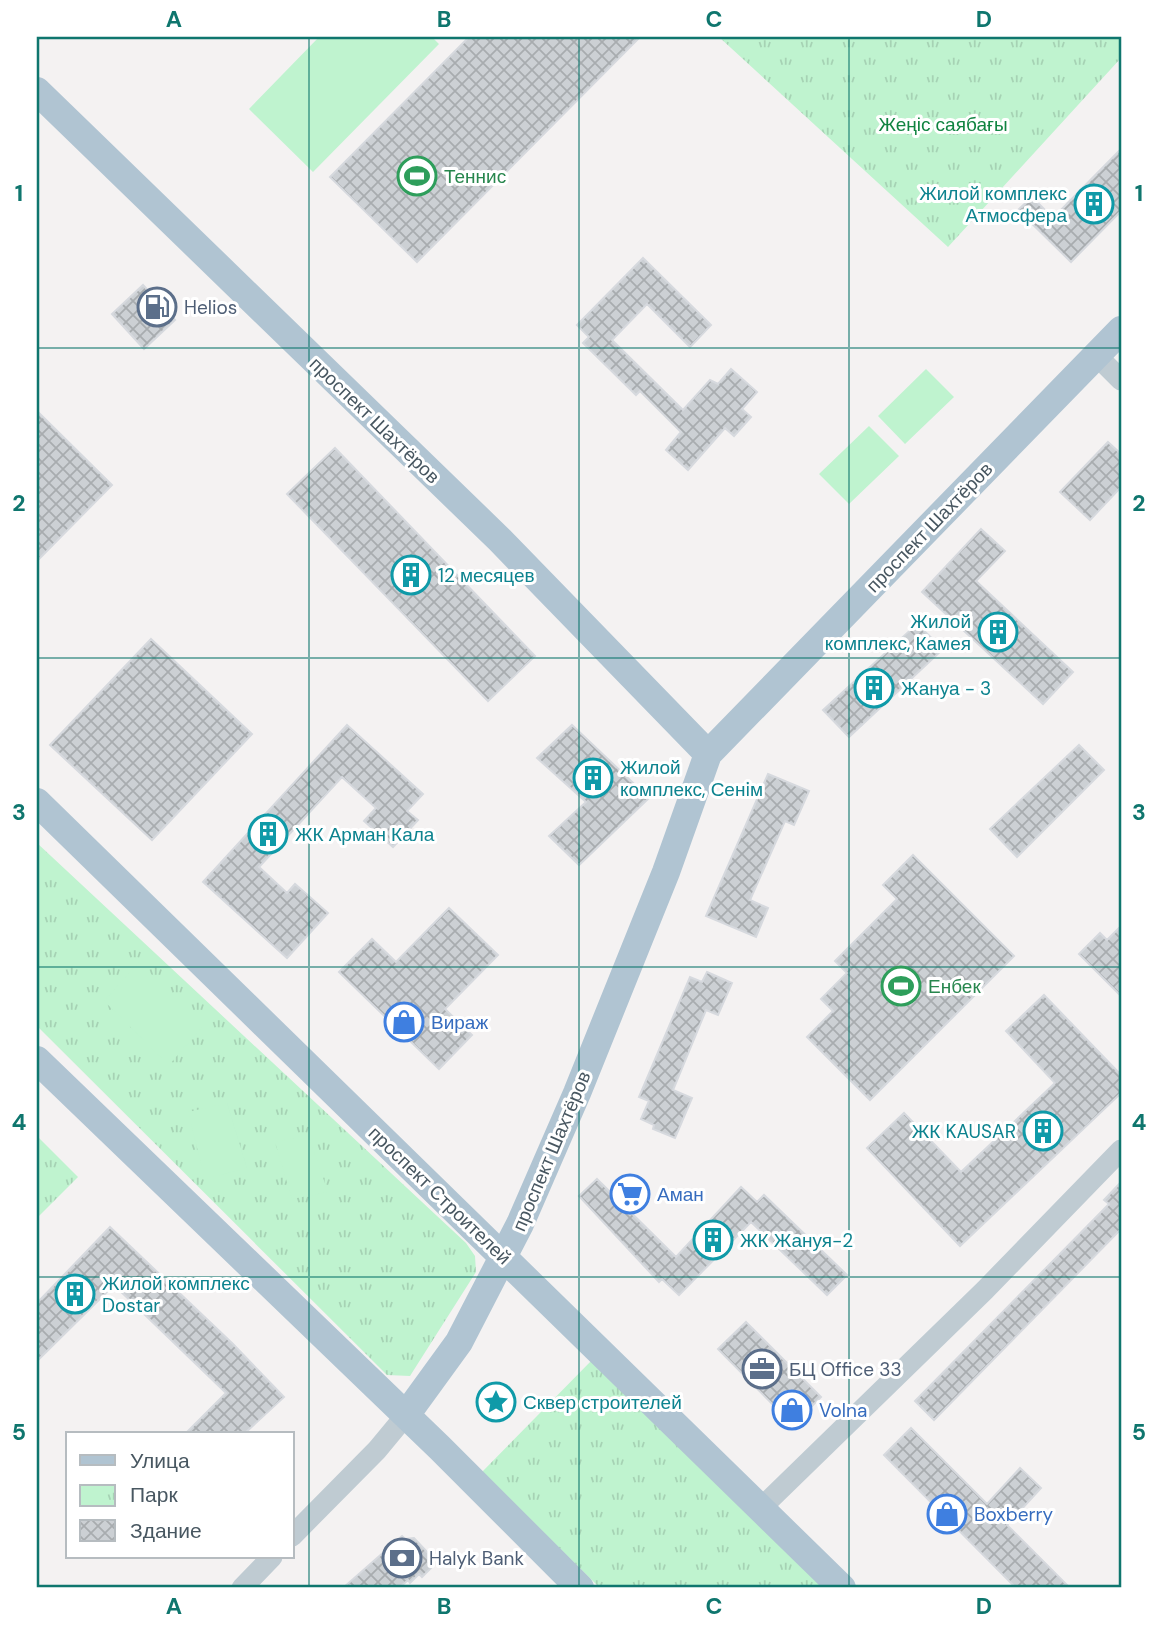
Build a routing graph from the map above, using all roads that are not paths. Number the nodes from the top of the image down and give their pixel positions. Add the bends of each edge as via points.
1 (37, 91) edge
2 (1121, 330) edge
3 (1096, 355) junction
4 (1121, 380) edge
5 (708, 754) junction
6 (37, 802) edge
7 (37, 1060) edge
8 (1121, 1150) edge
9 (503, 1257) junction
10 (406, 1416) junction
11 (761, 1508) junction
12 (294, 1534) edge
13 (271, 1558) edge
14 (242, 1588) edge
15 (580, 1588) edge
16 (842, 1588) edge

1 - 5 main road, проспект Шахтёров via 500,540
2 - 3 main road, проспект Шахтёров
3 - 4 street
3 - 5 main road, проспект Шахтёров
5 - 9 main road, проспект Шахтёров via 577,1093
6 - 9 main road, проспект Строителей
7 - 10 main road
8 - 11 street
9 - 10 main road, проспект Шахтёров via 459,1342
9 - 11 main road, проспект Строителей
10 - 12 street, проспект Шахтёров
10 - 15 main road
11 - 16 main road, проспект Строителей
13 - 14 street

